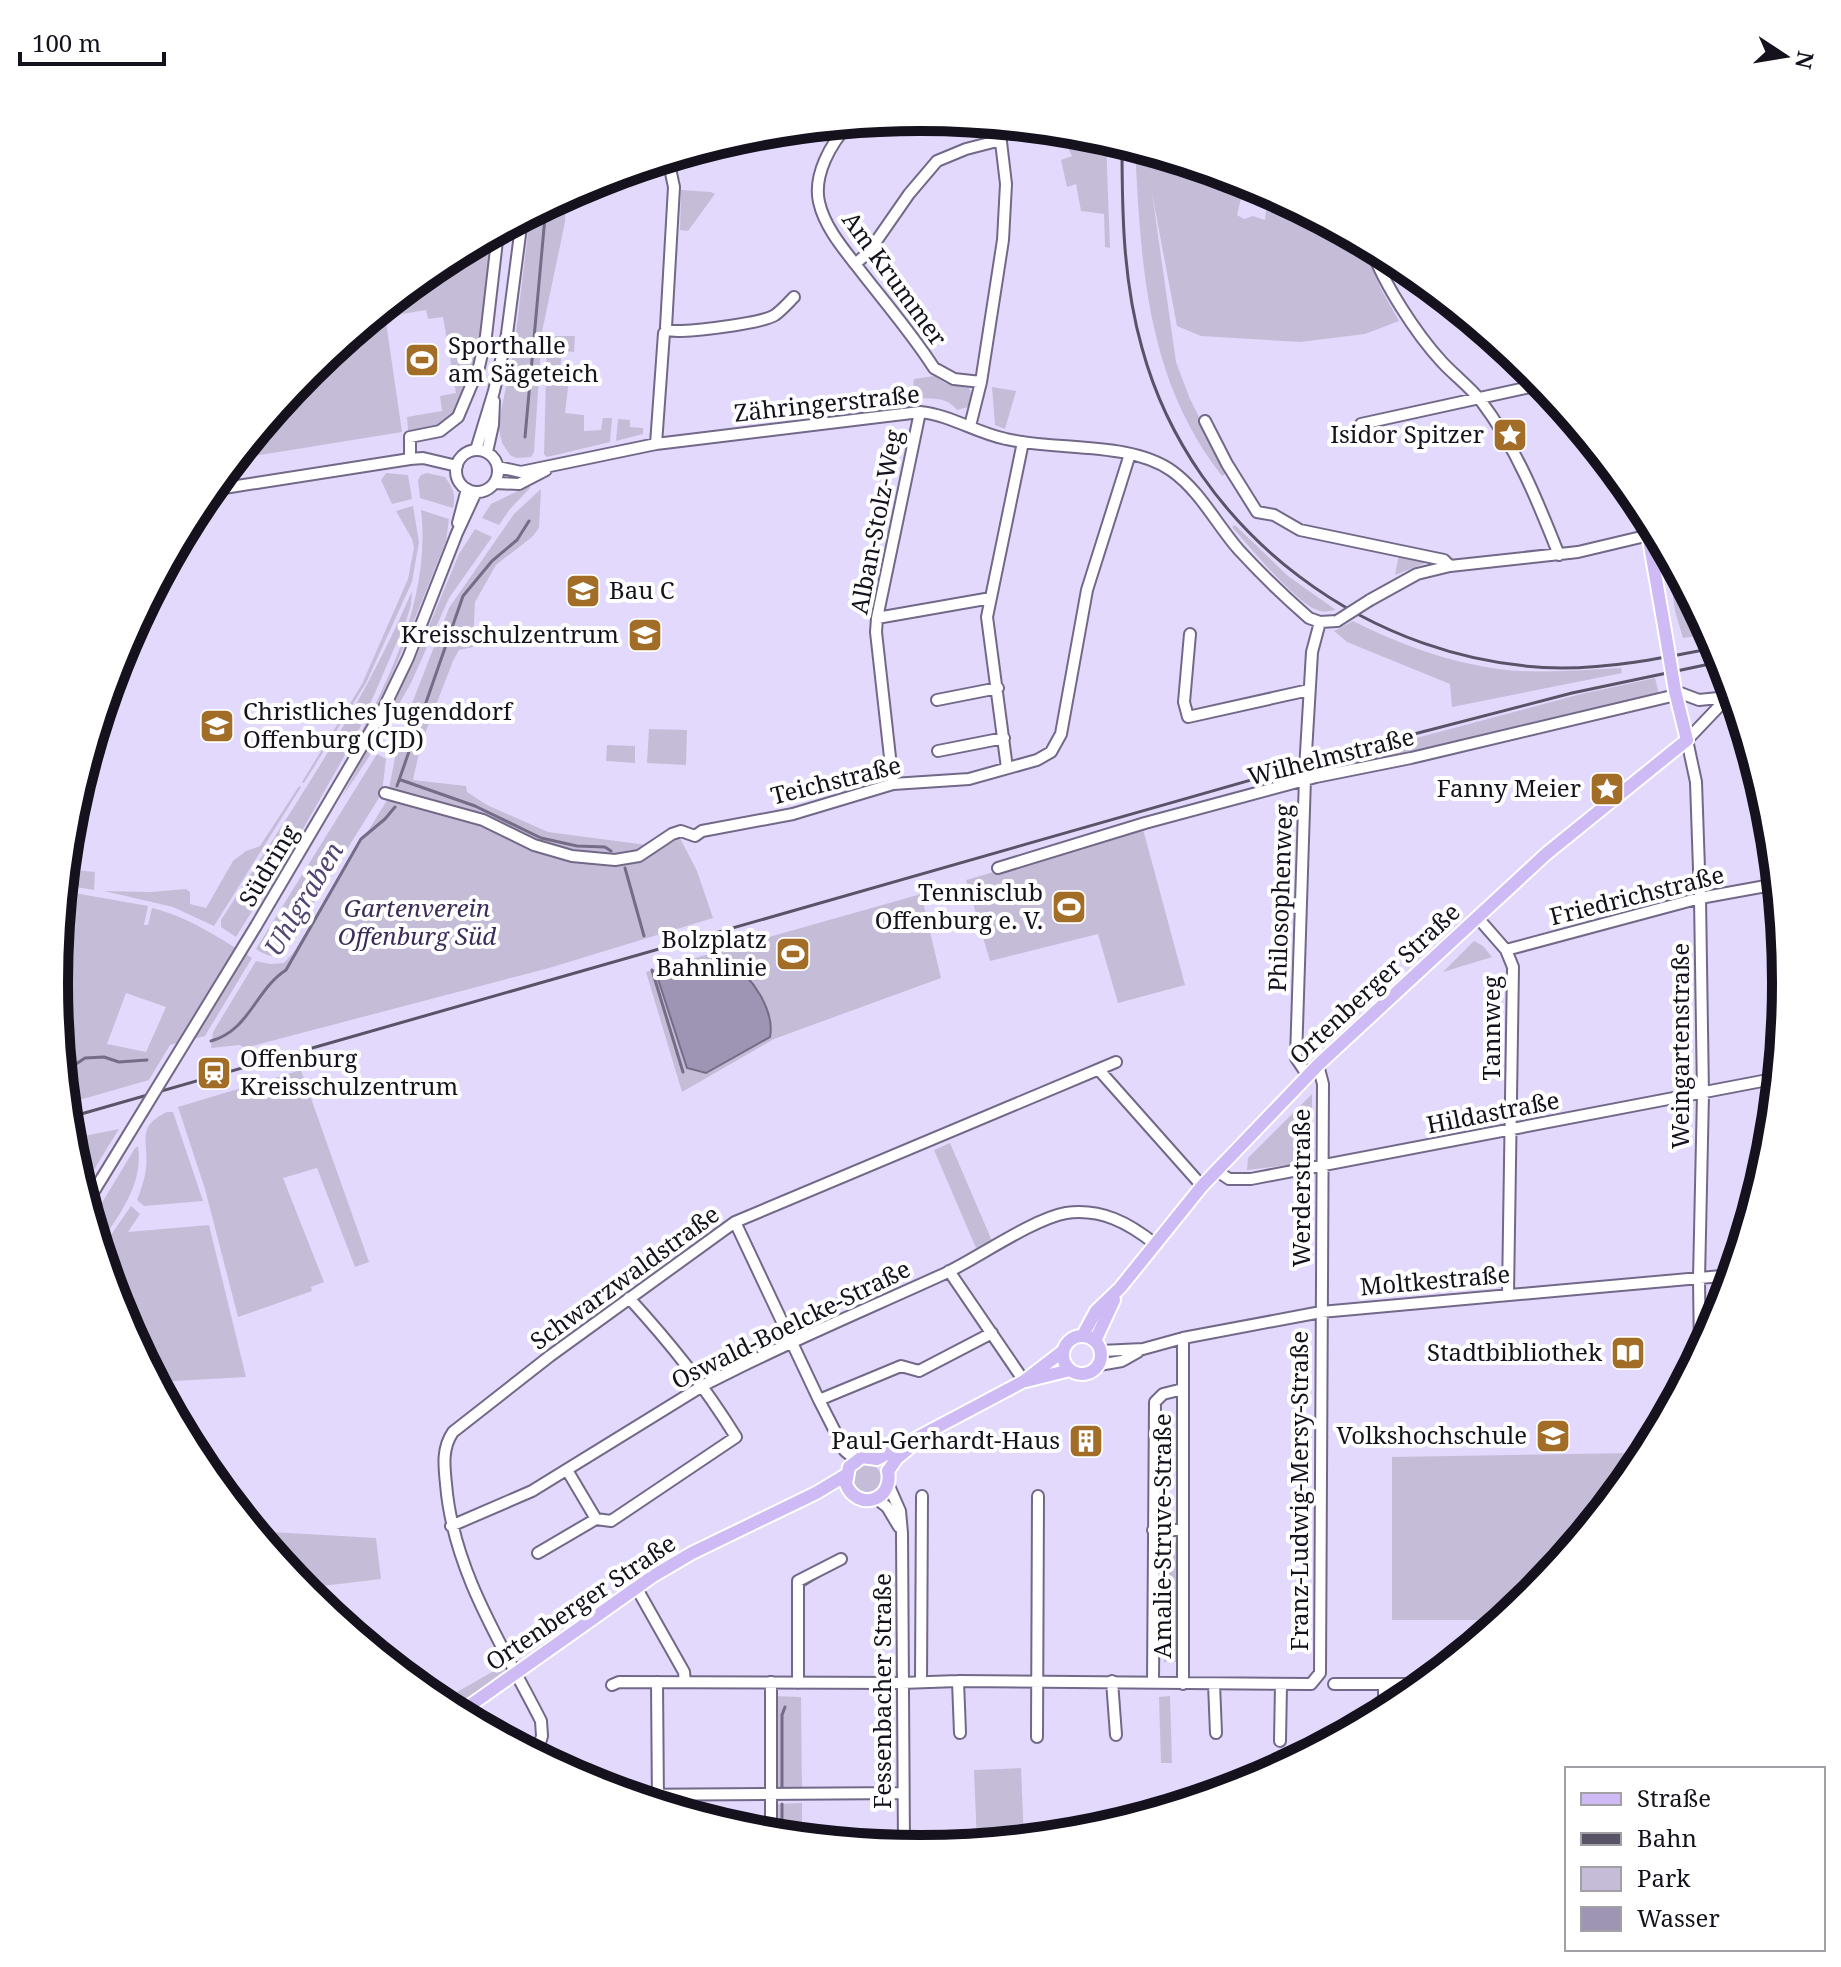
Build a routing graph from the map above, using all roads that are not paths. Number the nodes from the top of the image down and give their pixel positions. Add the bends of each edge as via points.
1 (841, 135) edge
2 (1000, 135) edge
3 (1001, 140) junction
4 (668, 169) edge
5 (521, 231) edge
6 (497, 244) edge
7 (855, 264) junction
8 (1381, 267) edge
9 (794, 297) dead end
10 (666, 330) junction
11 (981, 382) junction
12 (1529, 388) edge
13 (1480, 400) junction
14 (920, 412) junction
15 (1205, 421) dead end
16 (1361, 424) dead end
17 (970, 426) junction
18 (1023, 442) junction
19 (656, 444) junction
20 (482, 451) junction
21 (1130, 454) junction
22 (410, 459) junction
23 (457, 466) junction
24 (555, 466) junction
25 (498, 467) junction
26 (495, 483) junction
27 (228, 487) edge
28 (472, 491) junction
29 (1646, 536) edge
30 (1654, 549) edge
31 (1559, 555) junction
32 (1450, 566) junction
33 (991, 598) junction
34 (877, 618) junction
35 (1320, 622) junction
36 (1190, 634) dead end
37 (998, 688) junction
38 (1309, 690) junction
39 (1676, 693) junction
40 (1723, 697) edge
41 (937, 700) dead end
42 (1725, 702) edge
43 (1004, 738) junction
44 (1687, 740) junction
45 (938, 751) dead end
46 (1007, 768) junction
47 (1305, 776) junction
48 (893, 784) junction
49 (385, 793) dead end
50 (998, 868) dead end
51 (1767, 886) edge
52 (1700, 898) junction
53 (1478, 918) junction
54 (1506, 950) junction
55 (1116, 1062) dead end
56 (1318, 1065) junction
57 (1099, 1070) junction
58 (1308, 1076) junction
59 (1767, 1080) edge
60 (1703, 1094) junction
61 (1512, 1129) junction
62 (1321, 1167) junction
63 (1217, 1171) junction
64 (1202, 1186) junction
65 (94, 1191) edge
66 (735, 1222) junction
67 (1155, 1244) junction
68 (949, 1271) junction
69 (1721, 1276) edge
70 (1699, 1279) junction
71 (1120, 1288) junction
72 (1508, 1294) junction
73 (629, 1298) junction
74 (1321, 1312) junction
75 (1700, 1328) edge
76 (992, 1333) junction
77 (1083, 1335) junction
78 (1183, 1338) junction
79 (792, 1341) junction
80 (1098, 1346) junction
81 (1143, 1349) junction
82 (1063, 1351) junction
83 (1099, 1365) junction
84 (1070, 1370) junction
85 (1024, 1381) junction
86 (704, 1385) junction
87 (1183, 1389) junction
88 (819, 1400) junction
89 (922, 1436) junction
90 (877, 1459) junction
91 (856, 1460) junction
92 (567, 1470) junction
93 (888, 1471) junction
94 (846, 1475) junction
95 (889, 1486) junction
96 (818, 1492) junction
97 (849, 1492) junction
98 (922, 1496) dead end
99 (1038, 1496) dead end
100 (877, 1499) junction
101 (596, 1519) junction
102 (451, 1526) junction
103 (1153, 1530) junction
104 (1183, 1530) junction
105 (902, 1533) junction
106 (538, 1553) dead end
107 (841, 1559) dead end
108 (636, 1587) junction
109 (516, 1673) junction
110 (958, 1681) junction
111 (1037, 1681) junction
112 (1112, 1681) junction
113 (657, 1682) junction
114 (685, 1682) junction
115 (771, 1682) junction
116 (921, 1682) junction
117 (1153, 1682) junction
118 (798, 1683) junction
119 (901, 1683) junction
120 (1183, 1684) junction
121 (1214, 1684) junction
122 (1334, 1684) dead end
123 (1384, 1684) junction
124 (1405, 1684) edge
125 (612, 1685) dead end
126 (1281, 1685) junction
127 (1384, 1698) edge
128 (469, 1706) edge
129 (960, 1733) dead end
130 (1216, 1733) dead end
131 (1116, 1735) dead end
132 (1037, 1737) dead end
133 (1280, 1741) dead end
134 (539, 1746) edge
135 (903, 1793) junction
136 (658, 1795) edge
137 (771, 1795) junction
138 (671, 1799) edge
139 (771, 1823) edge
140 (904, 1835) edge

1 - 7 street, Am Krummer via 823,165 818,200 838,243
2 - 3 street
3 - 7 street via 937,161
3 - 11 street via 1006,206
4 - 10 street via 674,187
5 - 20 street via 493,425
6 - 22 street via 479,367 458,417 440,431 410,437
7 - 11 street, Am Krummer via 934,368 954,379
8 - 13 street via 1399,303 1440,360
9 - 10 street via 773,316
10 - 19 street
11 - 17 street
12 - 13 street
13 - 16 street
13 - 31 street via 1535,495
14 - 17 street, Zähringerstraße
14 - 19 street, Zähringerstraße
14 - 34 street, Alban-Stolz-Weg
15 - 32 street via 1257,512 1300,530 1444,560
17 - 18 street, Zähringerstraße
18 - 21 street, Zähringerstraße
18 - 33 street
19 - 24 street, Zähringerstraße
20 - 23 street via 465,454
20 - 25 street
21 - 35 street, Zähringerstraße via 1153,461 1185,482 1239,549 1298,609
21 - 46 street, Teichstraße via 1090,579 1057,745 1037,760
22 - 23 street
22 - 27 street
23 - 28 street via 458,480
24 - 25 street, Zähringerstraße via 521,472
24 - 26 street, Zähringerstraße via 519,484
25 - 26 street
26 - 28 street
28 - 65 street, Südring, bridge via 382,712
29 - 31 street
30 - 39 main road, bridge
31 - 32 street
32 - 35 street, bridge via 1417,574 1337,621
33 - 34 street
33 - 37 street via 987,617
34 - 48 street, Alban-Stolz-Weg
35 - 38 street, Philosophenweg
36 - 38 street via 1184,702 1188,717
37 - 41 street
37 - 43 street
38 - 47 street, Philosophenweg, bridge
39 - 40 street, Wilhelmstraße via 1699,700
39 - 44 main road
39 - 47 street, Wilhelmstraße via 1411,758
42 - 44 street, Wilhelmstraße
43 - 45 street
43 - 46 street
44 - 52 street, Weingartenstraße via 1696,782
44 - 53 main road, Ortenberger Straße via 1546,854
46 - 48 street, Teichstraße via 969,779
47 - 50 street, Wilhelmstraße
47 - 58 street, Philosophenweg via 1296,1058
48 - 49 street, Teichstraße via 695,836 681,831 639,856 615,860 534,845 483,820
51 - 52 street, Friedrichstraße
52 - 54 street, Friedrichstraße
52 - 60 street, Weingartenstraße
53 - 54 street, Tannweg
53 - 56 main road, Ortenberger Straße
54 - 61 street, Tannweg via 1513,967
55 - 57 street, Schwarzwaldstraße
56 - 58 main road, Ortenberger Straße
56 - 62 street, Werderstraße via 1323,1084
57 - 64 street
57 - 66 street, Schwarzwaldstraße
58 - 63 main road, Ortenberger Straße
59 - 60 street, Hildastraße
60 - 61 street, Hildastraße
60 - 70 street, Weingartenstraße
61 - 62 street, Hildastraße
61 - 72 street, Tannweg
62 - 63 street, Hildastraße via 1241,1180
62 - 74 street, Werderstraße
63 - 64 main road, Ortenberger Straße
64 - 67 main road, Ortenberger Straße
66 - 73 street, Schwarzwaldstraße
66 - 79 street
67 - 68 street, Oswald-Boelcke-Straße via 1108,1215 1068,1213
67 - 71 main road, Ortenberger Straße
68 - 76 street
68 - 79 street, Oswald-Boelcke-Straße
69 - 70 street, Moltkestraße
70 - 72 street, Moltkestraße
70 - 75 street, Weingartenstraße
71 - 77 main road, Ortenberger Straße via 1096,1311
71 - 80 main road, Ortenberger Straße
72 - 74 street, Moltkestraße
73 - 86 street
73 - 102 street, Schwarzwaldstraße via 453,1432 444,1455
74 - 78 street, Moltkestraße
74 - 126 street, Franz-Ludwig-Mersy-Straße via 1320,1673 1311,1684
76 - 85 street
76 - 88 street via 919,1371 901,1366
77 - 80 main road
77 - 82 main road via 1070,1340
78 - 81 street, Moltkestraße
78 - 87 street, Amalie-Struve-Straße
79 - 86 street, Oswald-Boelcke-Straße
79 - 88 street
80 - 81 street, Moltkestraße
80 - 83 main road
81 - 83 street, Moltkestraße via 1122,1361
82 - 84 main road
82 - 85 main road
83 - 84 main road via 1085,1374
84 - 85 main road
85 - 89 main road
86 - 92 street, Oswald-Boelcke-Straße
86 - 101 street via 736,1437 611,1521
87 - 103 street, Amalie-Struve-Straße via 1155,1402
87 - 104 street, Amalie-Struve-Straße
88 - 91 street via 845,1451
89 - 90 main road
89 - 93 main road
90 - 91 main road
90 - 93 main road
91 - 94 main road
92 - 101 street
92 - 102 street, Oswald-Boelcke-Straße via 502,1506
93 - 95 main road
94 - 96 main road, Ortenberger Straße
94 - 97 main road
95 - 100 main road
95 - 105 street, Fessenbacher Straße
96 - 97 main road, Ortenberger Straße
96 - 108 main road, Ortenberger Straße via 692,1553
97 - 100 main road via 860,1500
98 - 116 street
99 - 111 street
100 - 105 street
101 - 106 street
102 - 109 street, Schwarzwaldstraße via 480,1603
103 - 104 street
103 - 117 street
104 - 120 street, Amalie-Struve-Straße
105 - 119 street, Fessenbacher Straße
107 - 118 street via 798,1581
108 - 109 main road, Ortenberger Straße
108 - 114 street
109 - 128 main road, Ortenberger Straße
109 - 134 street, Schwarzwaldstraße via 541,1721
110 - 111 street, Franz-Ludwig-Mersy-Straße
110 - 116 street, Franz-Ludwig-Mersy-Straße
110 - 129 street
111 - 112 street, Franz-Ludwig-Mersy-Straße
111 - 132 street
112 - 117 street, Franz-Ludwig-Mersy-Straße
112 - 131 street
113 - 114 street, Franz-Ludwig-Mersy-Straße
113 - 125 street, Franz-Ludwig-Mersy-Straße
113 - 136 street
114 - 115 street, Franz-Ludwig-Mersy-Straße
115 - 118 street, Franz-Ludwig-Mersy-Straße
115 - 137 street
116 - 119 street, Franz-Ludwig-Mersy-Straße
117 - 120 street, Franz-Ludwig-Mersy-Straße
118 - 119 street, Franz-Ludwig-Mersy-Straße
119 - 135 street, Fessenbacher Straße
120 - 121 street, Franz-Ludwig-Mersy-Straße
121 - 126 street, Franz-Ludwig-Mersy-Straße
121 - 130 street
122 - 123 street
123 - 124 street
123 - 127 street
126 - 133 street, Franz-Ludwig-Mersy-Straße
135 - 137 street
135 - 140 street, Fessenbacher Straße
137 - 138 street
137 - 139 street

